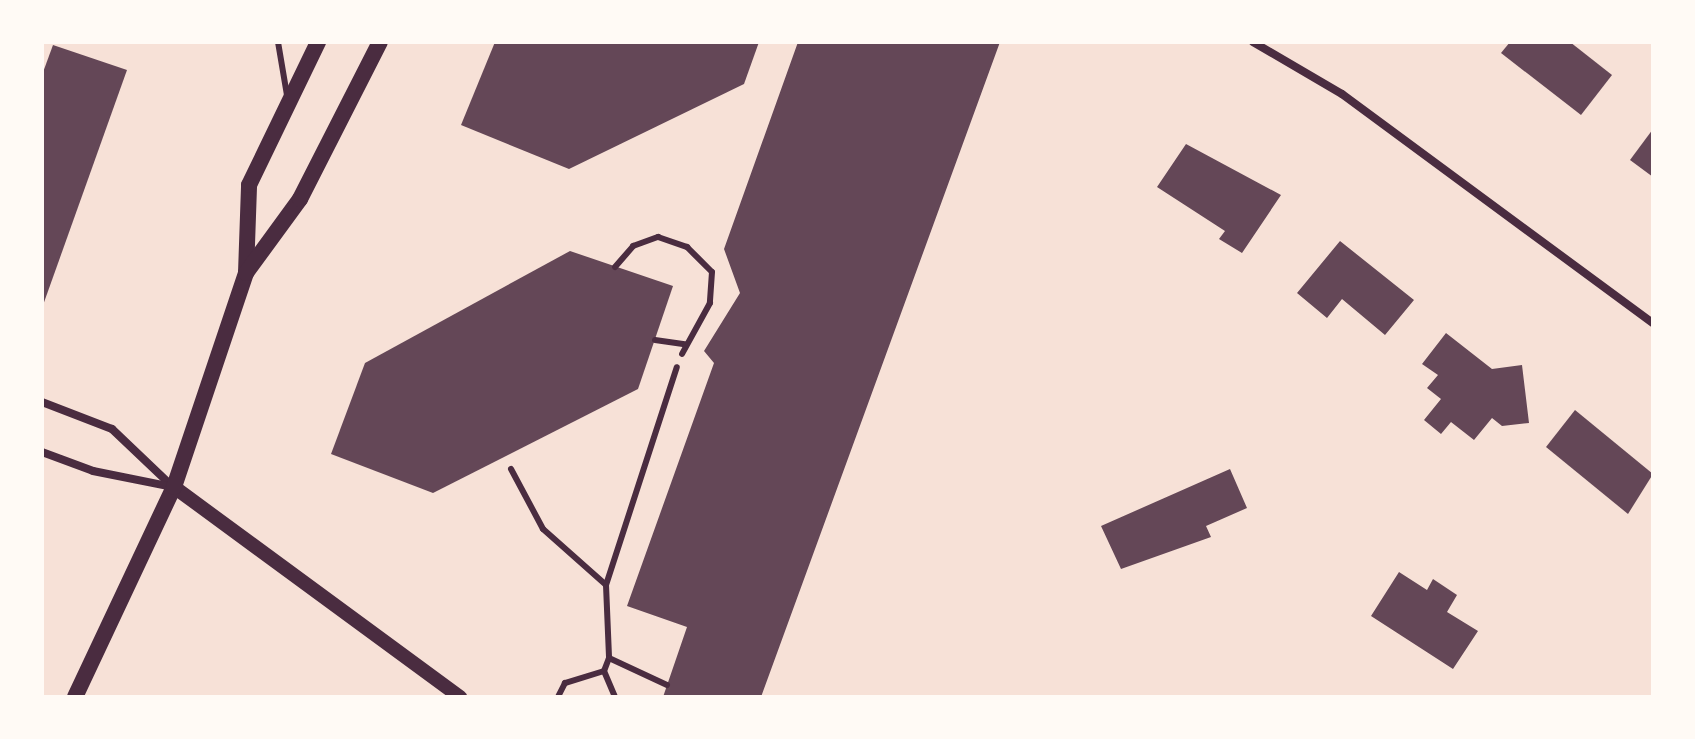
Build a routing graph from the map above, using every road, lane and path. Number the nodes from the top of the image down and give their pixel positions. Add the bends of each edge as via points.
1 (278, 42) edge
2 (318, 42) edge
3 (380, 42) edge
4 (1253, 42) edge
5 (287, 95) junction
6 (615, 267) dead end
7 (246, 273) junction
8 (1653, 323) edge
9 (655, 340) dead end
10 (685, 344) junction
11 (682, 354) dead end
12 (677, 367) dead end
13 (42, 402) edge
14 (42, 452) edge
15 (511, 469) dead end
16 (174, 487) junction
17 (606, 585) junction
18 (609, 658) junction
19 (604, 671) junction
20 (667, 685) dead end
21 (75, 697) edge
22 (460, 697) edge
23 (558, 697) edge
24 (615, 697) edge

1 - 5 lane
2 - 5 main road
3 - 7 main road via 300,199
4 - 8 street via 1342,94
5 - 7 main road via 249,185
6 - 10 lane via 633,246 658,237 687,247 712,272 710,303
7 - 16 main road
9 - 10 lane
10 - 11 lane
12 - 17 lane
13 - 16 street via 112,429
14 - 16 street
15 - 17 lane via 543,529
16 - 21 main road
16 - 22 street
17 - 18 lane
18 - 19 lane
18 - 20 lane
19 - 23 lane via 565,683
19 - 24 lane

